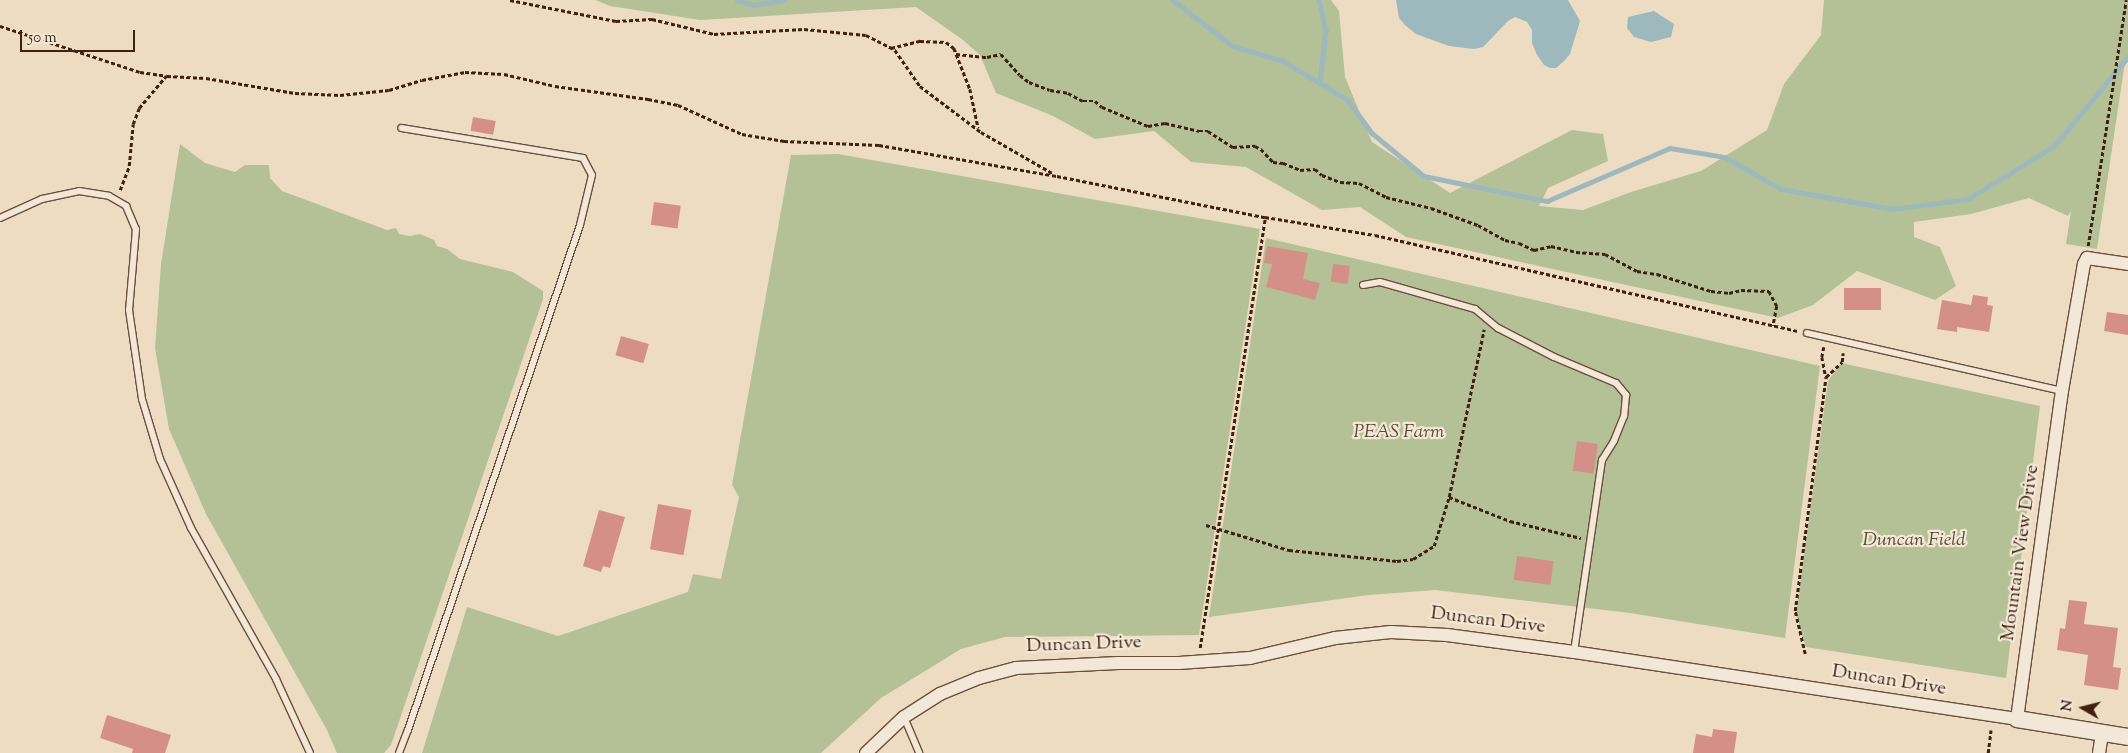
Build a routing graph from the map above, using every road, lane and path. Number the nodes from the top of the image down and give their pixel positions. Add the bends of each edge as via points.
1 (510, 0) edge
2 (2126, 0) edge
3 (0, 26) edge
4 (891, 48) junction
5 (956, 54) junction
6 (166, 76) junction
7 (401, 128) dead end
8 (978, 130) junction
9 (1058, 176) junction
10 (117, 201) junction
11 (1265, 217) junction
12 (0, 218) edge
13 (2086, 258) junction
14 (2128, 264) edge
15 (1363, 284) dead end
16 (1486, 318) junction
17 (1773, 326) junction
18 (1807, 334) joint
19 (1825, 338) junction
20 (1845, 342) junction
21 (1826, 377) junction
22 (2062, 392) junction
23 (1449, 497) junction
24 (1206, 525) dead end
25 (1219, 528) junction
26 (1589, 540) junction
27 (1574, 652) junction
28 (1805, 654) dead end
29 (1198, 662) junction
30 (1994, 715) junction
31 (904, 717) junction
32 (2016, 719) junction
33 (2102, 734) junction
34 (2128, 738) edge
35 (310, 753) edge
36 (399, 753) edge
37 (866, 753) edge
38 (919, 753) edge
39 (1988, 753) edge
40 (2099, 753) edge

1 - 4 path via 616,21 652,19 714,34 804,30 866,35
2 - 13 path
3 - 6 path via 140,72
4 - 5 path via 920,41 946,42
4 - 8 path via 920,86
5 - 8 path via 970,89
5 - 17 path via 987,57 1001,54 1025,78 1050,90 1068,93 1083,101 1095,101 1148,126 1165,123 1208,131 1232,147 1255,146 1273,162 1300,170 1315,169 1340,182 1359,183 1386,197 1431,208 1534,250 1551,246 1604,254 1637,271 1711,291 1769,291 1777,306
6 - 9 path via 206,78 295,93 340,95 389,90 465,72 504,74 555,86 678,105 742,134 784,141 879,145
6 - 10 path via 139,108 133,124 129,166
7 - 36 lane via 583,158 592,176 580,225
8 - 9 path
9 - 11 path
10 - 12 lane via 109,196 79,191 42,200
10 - 35 lane via 126,206 136,228 130,310 142,399 160,459 191,528 276,679
11 - 17 path via 1375,235
11 - 25 path
13 - 14 street
13 - 22 street, Mountain View Drive
15 - 16 lane via 1380,282 1474,309
16 - 23 path
16 - 26 lane via 1498,328 1546,353 1616,383 1626,395 1624,416 1602,460
17 - 18 path
18 - 19 lane
19 - 20 lane
19 - 21 path via 1822,357
20 - 21 path via 1842,362
20 - 22 lane
21 - 28 path via 1795,611
22 - 32 street, Mountain View Drive
23 - 25 path via 1434,546 1413,558 1397,561 1289,550
23 - 26 path via 1510,521
24 - 25 path
25 - 29 path
26 - 27 lane
27 - 29 street, Duncan Drive via 1447,635 1391,632 1336,638 1250,658
27 - 30 street, Duncan Drive
29 - 31 street, Duncan Drive via 1016,668 979,678 940,694
30 - 32 street, Duncan Drive
30 - 39 path
31 - 37 street, Duncan Drive
31 - 38 lane
32 - 33 street, Duncan Drive
33 - 34 street, Duncan Drive
33 - 40 street

